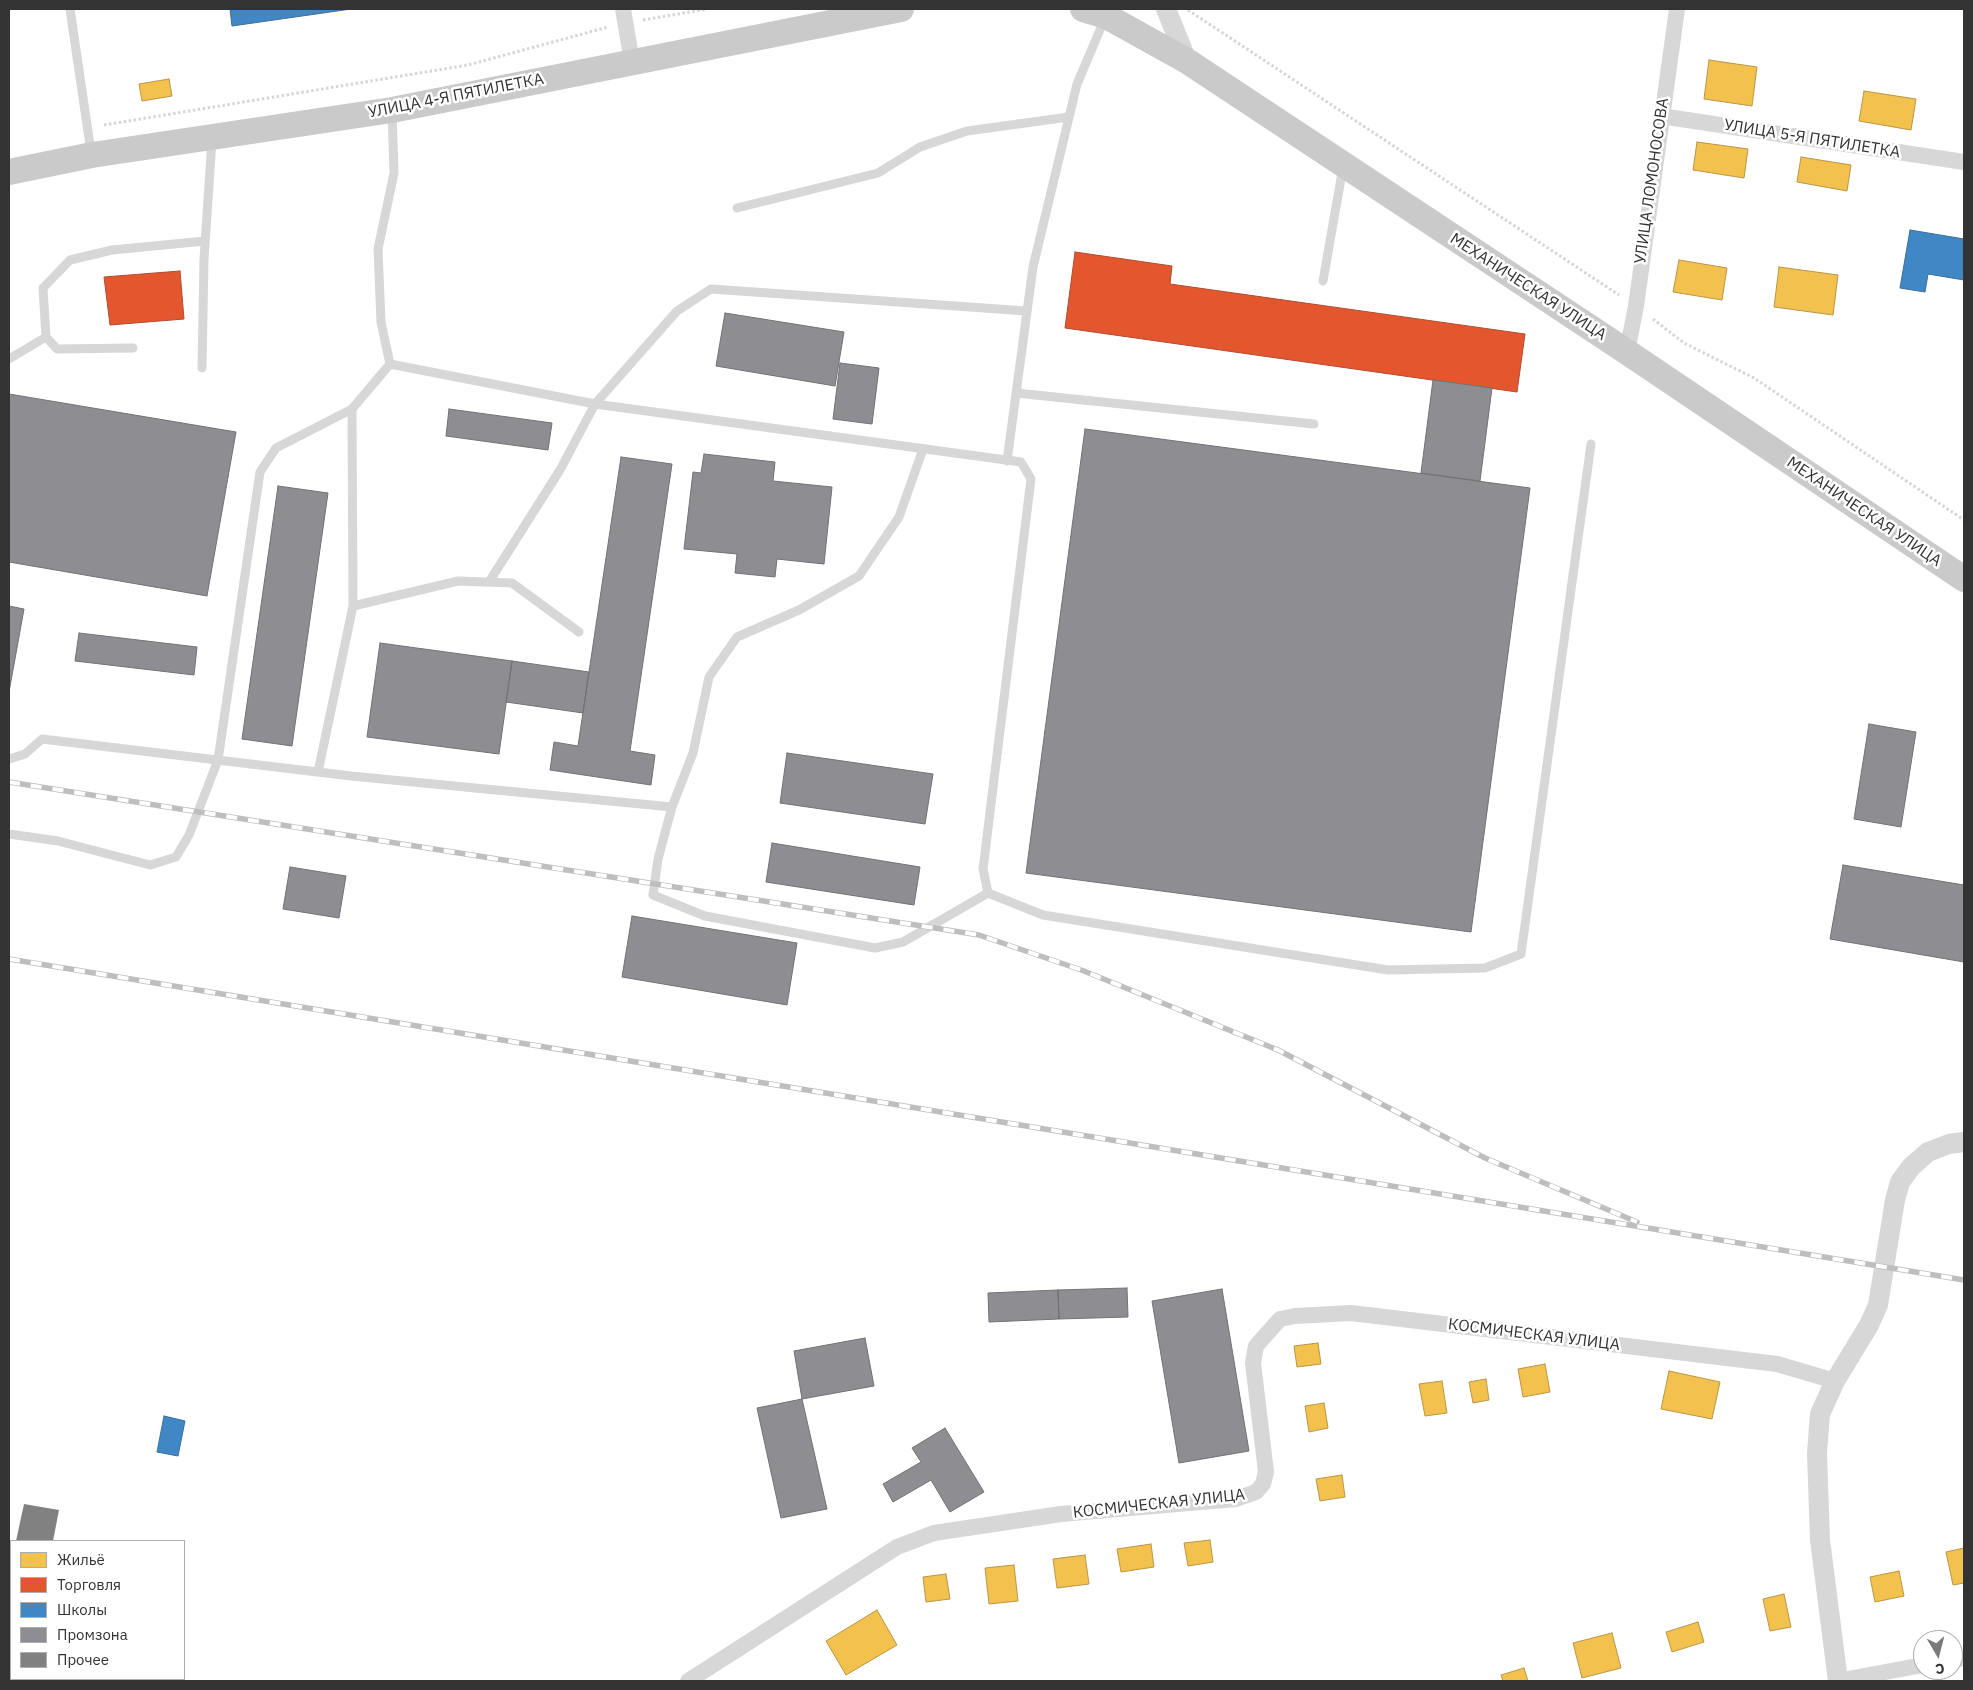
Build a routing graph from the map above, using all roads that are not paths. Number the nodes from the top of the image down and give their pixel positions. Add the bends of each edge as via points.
1 (70, 9) edge
2 (901, 9) edge
3 (1166, 9) edge
4 (1677, 9) edge
5 (1094, 12) edge
6 (624, 16) edge
7 (632, 62) junction
8 (1187, 62) junction
9 (392, 110) junction
10 (1660, 116) junction
11 (1069, 117) junction
12 (212, 137) junction
13 (92, 155) junction
14 (1964, 162) edge
15 (1343, 165) junction
16 (9, 172) edge
17 (737, 208) dead end
18 (205, 241) junction
19 (1323, 281) dead end
20 (1027, 311) junction
21 (46, 337) junction
22 (132, 348) dead end
23 (1627, 352) junction
24 (9, 359) edge
25 (390, 364) junction
26 (202, 368) dead end
27 (1016, 393) junction
28 (595, 404) junction
29 (352, 409) junction
30 (1314, 424) dead end
31 (1591, 444) dead end
32 (923, 449) junction
33 (1007, 460) junction
34 (1964, 579) edge
35 (489, 582) junction
36 (353, 606) junction
37 (578, 632) dead end
38 (9, 759) edge
39 (218, 760) junction
40 (318, 772) junction
41 (672, 807) junction
42 (9, 834) edge
43 (988, 893) junction
44 (1964, 1142) edge
45 (1835, 1381) junction
46 (1913, 1667) edge
47 (688, 1681) edge
48 (1838, 1681) edge

1 - 13 lane
2 - 7 main road, УЛИЦА 4-Я ПЯТИЛЕТКА
3 - 8 street
4 - 10 street, УЛИЦА ЛОМОНОСОВА
5 - 8 main road, МЕХАНИЧЕСКАЯ УЛИЦА
5 - 11 lane
6 - 7 street
7 - 9 main road, УЛИЦА 4-Я ПЯТИЛЕТКА
8 - 15 main road, МЕХАНИЧЕСКАЯ УЛИЦА
9 - 12 main road, УЛИЦА 4-Я ПЯТИЛЕТКА
9 - 25 lane via 394,173 378,249 381,322
10 - 14 street, УЛИЦА 5-Я ПЯТИЛЕТКА
10 - 23 street, УЛИЦА ЛОМОНОСОВА via 1636,306
11 - 17 lane via 966,131 920,147 878,173
11 - 20 lane via 1033,267
12 - 13 main road, УЛИЦА 4-Я ПЯТИЛЕТКА
12 - 18 lane
13 - 16 main road, УЛИЦА 4-Я ПЯТИЛЕТКА
15 - 19 lane
15 - 23 main road, МЕХАНИЧЕСКАЯ УЛИЦА
18 - 21 lane via 112,250 70,260 43,288
18 - 26 lane
20 - 27 lane
20 - 28 lane via 711,289 677,310
21 - 22 lane via 57,349
21 - 24 lane
23 - 34 main road, МЕХАНИЧЕСКАЯ УЛИЦА
25 - 28 lane
25 - 29 lane
27 - 30 lane
27 - 33 lane
28 - 32 lane
28 - 35 lane via 560,470
29 - 36 lane
29 - 39 lane via 276,448 260,472
31 - 43 lane via 1521,954 1486,968 1388,970 1043,915
32 - 33 lane
32 - 41 lane via 899,517 859,576 799,610 736,637 709,677 693,753
33 - 43 lane via 1021,462 1031,478 983,869
35 - 36 lane via 458,581
35 - 37 lane via 512,583
36 - 40 lane
38 - 39 lane via 25,754 42,738
39 - 40 lane
39 - 42 lane via 189,835 176,857 150,865 58,841
40 - 41 lane
41 - 43 lane via 658,859 653,895 705,916 875,948 903,942
44 - 45 street via 1928,1152 1911,1166 1900,1182 1894,1200 1878,1305
45 - 47 street, КОСМИЧЕСКАЯ УЛИЦА via 1776,1364 1351,1313 1280,1319 1256,1346 1253,1363 1266,1472 1263,1484 1256,1492 1246,1498 1061,1514 934,1533 897,1547
45 - 48 street via 1820,1414 1817,1453 1820,1540
46 - 48 street

